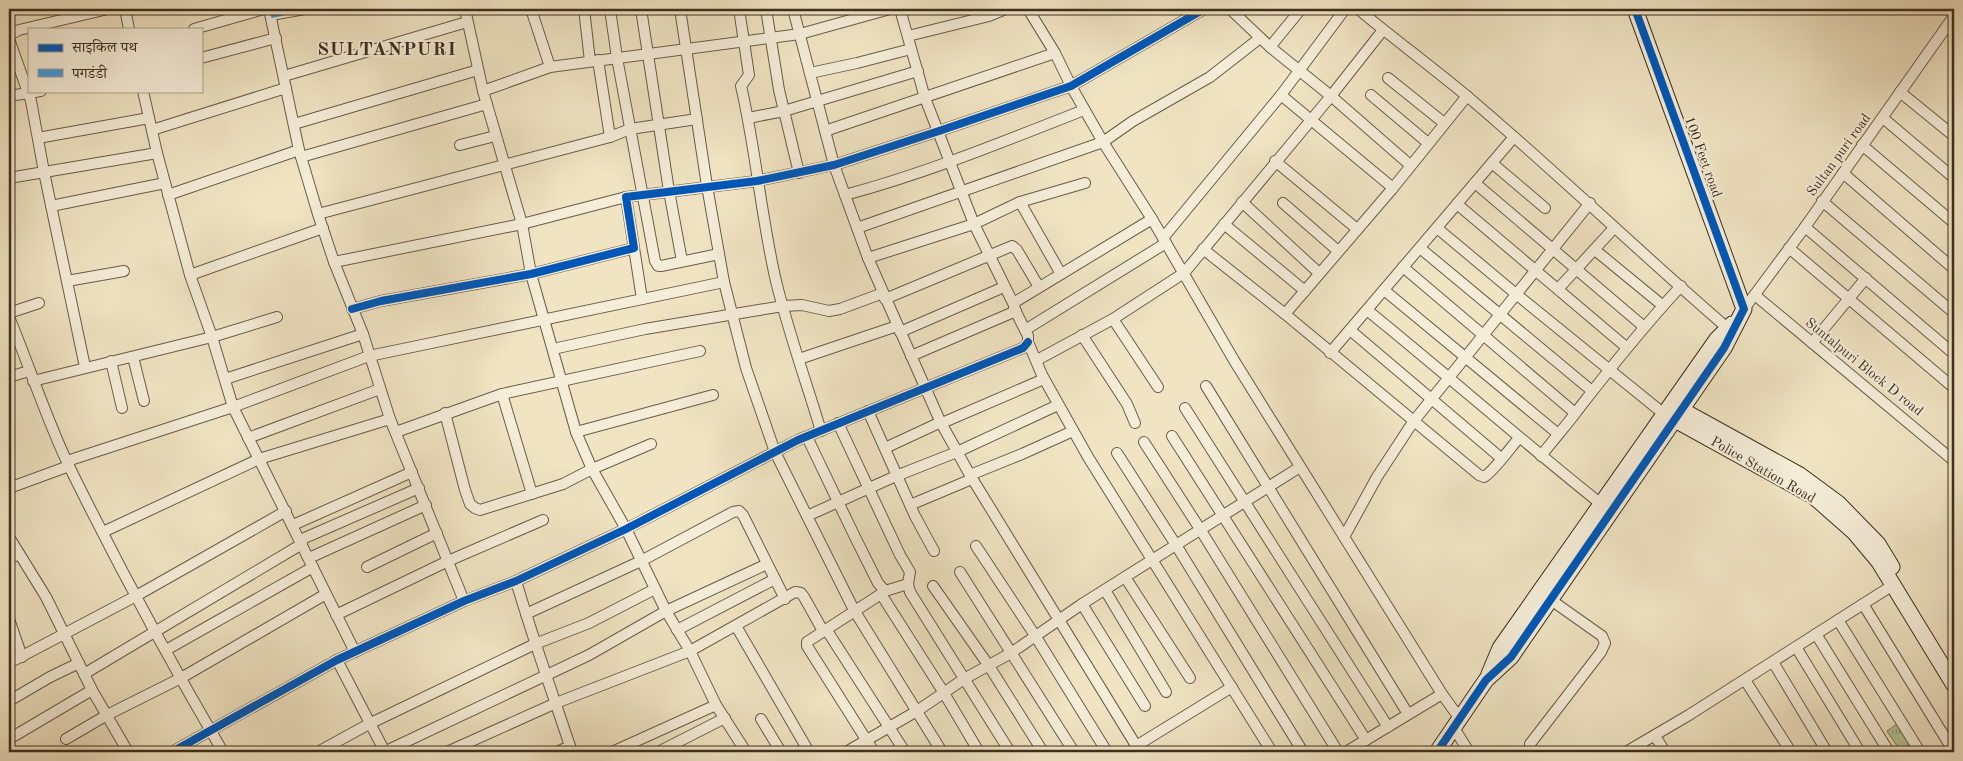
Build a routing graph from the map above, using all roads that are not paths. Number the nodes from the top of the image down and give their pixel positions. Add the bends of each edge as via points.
1 (108, 9) edge
2 (125, 9) edge
3 (305, 9) edge
4 (465, 9) edge
5 (531, 9) edge
6 (584, 9) edge
7 (610, 9) edge
8 (641, 9) edge
9 (680, 9) edge
10 (739, 9) edge
11 (766, 9) edge
12 (793, 9) edge
13 (890, 9) edge
14 (900, 9) edge
15 (1006, 9) edge
16 (1028, 9) edge
17 (1204, 9) edge
18 (1230, 9) edge
19 (1301, 9) edge
20 (1345, 9) edge
21 (1358, 9) edge
22 (1635, 9) edge
23 (268, 11) edge
24 (77, 12) edge
25 (1954, 16) edge
26 (468, 22) junction
27 (129, 28) edge
28 (198, 28) edge
29 (1383, 30) junction
30 (1954, 31) edge
31 (1942, 32) junction
32 (800, 34) junction
33 (9, 35) edge
34 (908, 36) junction
35 (276, 38) junction
36 (771, 38) junction
37 (1260, 38) junction
38 (9, 40) edge
39 (744, 40) junction
40 (1270, 47) junction
41 (686, 48) junction
42 (911, 49) junction
43 (1055, 53) junction
44 (648, 54) junction
45 (202, 58) edge
46 (618, 58) junction
47 (594, 61) junction
48 (550, 66) junction
49 (478, 70) junction
50 (1298, 70) junction
51 (918, 72) junction
52 (810, 73) junction
53 (284, 76) junction
54 (1388, 78) dead end
55 (1071, 86) junction
56 (286, 88) junction
57 (483, 91) junction
58 (34, 92) edge
59 (143, 92) edge
60 (1900, 92) junction
61 (28, 93) junction
62 (1280, 95) junction
63 (1371, 95) dead end
64 (9, 96) edge
65 (1331, 96) junction
66 (1466, 96) junction
67 (925, 98) junction
68 (817, 101) junction
69 (486, 104) junction
70 (1084, 110) junction
71 (784, 111) junction
72 (149, 118) junction
73 (748, 118) junction
74 (1883, 118) junction
75 (697, 119) junction
76 (1310, 120) junction
77 (1444, 123) junction
78 (294, 124) junction
79 (659, 126) junction
80 (152, 130) junction
81 (630, 130) junction
82 (825, 131) junction
83 (939, 131) junction
84 (495, 136) junction
85 (1954, 136) edge
86 (610, 137) junction
87 (1514, 137) junction
88 (38, 138) junction
89 (1103, 142) junction
90 (1428, 144) junction
91 (460, 145) dead end
92 (1862, 145) junction
93 (157, 153) junction
94 (300, 153) junction
95 (1275, 161) junction
96 (951, 162) junction
97 (1492, 163) junction
98 (834, 165) junction
99 (1410, 165) junction
100 (503, 166) junction
101 (44, 172) junction
102 (799, 172) junction
103 (1843, 172) junction
104 (9, 178) edge
105 (1954, 178) edge
106 (758, 181) junction
107 (165, 183) junction
108 (1085, 183) dead end
109 (1474, 183) junction
110 (707, 186) junction
111 (1392, 188) junction
112 (962, 190) junction
113 (669, 191) junction
114 (168, 195) junction
115 (642, 195) junction
116 (845, 195) junction
117 (626, 197) junction
118 (1020, 202) junction
119 (1242, 202) junction
120 (1822, 202) junction
121 (1283, 203) dead end
122 (1590, 203) junction
123 (1457, 204) junction
124 (51, 206) junction
125 (1545, 208) dead end
126 (318, 214) junction
127 (1152, 219) junction
128 (1954, 223) edge
129 (522, 224) junction
130 (974, 224) junction
131 (1224, 224) junction
132 (1805, 227) junction
133 (323, 228) junction
134 (857, 228) junction
135 (1437, 228) junction
136 (1614, 228) junction
137 (1357, 229) junction
138 (1164, 240) junction
139 (634, 248) junction
140 (1420, 248) junction
141 (1789, 248) junction
142 (1203, 249) junction
143 (1552, 250) junction
144 (1595, 250) junction
145 (1338, 252) junction
146 (720, 254) junction
147 (990, 256) junction
148 (868, 258) junction
149 (682, 261) junction
150 (334, 262) junction
151 (1403, 267) junction
152 (1954, 269) edge
153 (1536, 270) junction
154 (1576, 270) junction
155 (124, 271) dead end
156 (1184, 273) junction
157 (1320, 273) junction
158 (532, 274) junction
159 (1061, 274) junction
160 (190, 275) junction
161 (1866, 278) junction
162 (67, 281) junction
163 (724, 282) junction
164 (1681, 286) junction
165 (1004, 287) junction
166 (1039, 288) junction
167 (1558, 289) junction
168 (1384, 290) junction
169 (1304, 291) junction
170 (1516, 294) junction
171 (884, 296) junction
172 (1756, 296) junction
173 (1848, 298) junction
174 (642, 299) junction
175 (39, 303) dead end
176 (1662, 305) junction
177 (783, 306) junction
178 (352, 308) junction
179 (1015, 308) junction
180 (1368, 310) junction
181 (1744, 311) junction
182 (9, 313) edge
183 (1954, 313) edge
184 (1285, 314) junction
185 (1500, 314) junction
186 (733, 316) junction
187 (9, 317) edge
188 (277, 317) dead end
189 (544, 319) junction
190 (1113, 319) junction
191 (1643, 326) junction
192 (899, 329) junction
193 (1025, 330) junction
194 (1350, 330) junction
195 (1730, 330) junction
196 (362, 334) junction
197 (1082, 335) junction
198 (1483, 336) junction
199 (212, 337) junction
200 (13, 339) edge
201 (1028, 342) junction
202 (1812, 342) junction
203 (1626, 347) junction
204 (553, 348) junction
205 (700, 351) dead end
206 (1330, 353) junction
207 (1954, 354) edge
208 (369, 356) junction
209 (911, 356) junction
210 (132, 357) junction
211 (1464, 358) junction
212 (799, 359) junction
213 (1037, 360) junction
214 (111, 361) junction
215 (85, 367) junction
216 (1609, 369) junction
217 (29, 371) junction
218 (9, 377) edge
219 (1449, 377) junction
220 (225, 379) junction
221 (1044, 379) junction
222 (562, 380) junction
223 (33, 381) junction
224 (1206, 386) dead end
225 (925, 387) junction
226 (1158, 387) dead end
227 (380, 388) junction
228 (1954, 388) edge
229 (1592, 392) junction
230 (502, 394) junction
231 (712, 395) dead end
232 (1432, 398) junction
233 (144, 401) dead end
234 (1058, 405) junction
235 (233, 407) junction
236 (122, 408) dead end
237 (1185, 408) dead end
238 (868, 411) junction
239 (1673, 412) junction
240 (445, 413) junction
241 (1575, 413) junction
242 (390, 418) junction
243 (1413, 422) junction
244 (942, 423) junction
245 (1135, 423) dead end
246 (838, 424) junction
247 (821, 431) junction
248 (1073, 431) junction
249 (396, 432) junction
250 (576, 432) junction
251 (1557, 433) junction
252 (1172, 436) dead end
253 (807, 437) junction
254 (248, 438) junction
255 (1519, 438) junction
256 (1144, 442) dead end
257 (651, 444) dead end
258 (885, 448) junction
259 (775, 452) junction
260 (957, 452) junction
261 (1117, 453) dead end
262 (1541, 456) junction
263 (259, 458) junction
264 (1501, 458) junction
265 (1954, 461) edge
266 (68, 464) junction
267 (1300, 467) junction
268 (592, 468) junction
269 (412, 472) junction
270 (896, 476) junction
271 (971, 477) junction
272 (1269, 486) junction
273 (9, 488) edge
274 (419, 488) junction
275 (868, 488) junction
276 (532, 494) junction
277 (837, 501) junction
278 (1244, 502) junction
279 (1602, 504) junction
280 (426, 505) junction
281 (910, 505) junction
282 (286, 511) junction
283 (1223, 514) junction
284 (807, 516) junction
285 (543, 520) dead end
286 (293, 525) junction
287 (626, 528) junction
288 (1200, 529) junction
289 (103, 532) junction
290 (438, 534) junction
291 (1344, 536) junction
292 (9, 537) edge
293 (301, 542) junction
294 (1176, 544) junction
295 (976, 546) dead end
296 (934, 551) dead end
297 (19, 554) junction
298 (9, 559) edge
299 (1153, 559) junction
300 (448, 560) junction
301 (641, 561) junction
302 (311, 563) junction
303 (767, 564) junction
304 (367, 568) dead end
305 (960, 572) dead end
306 (1126, 577) junction
307 (775, 579) junction
308 (516, 581) junction
309 (908, 584) junction
310 (1893, 585) junction
311 (933, 586) dead end
312 (655, 589) junction
313 (1105, 590) junction
314 (883, 593) junction
315 (326, 594) junction
316 (136, 596) junction
317 (785, 598) junction
318 (1551, 600) junction
319 (464, 601) junction
320 (1082, 604) junction
321 (1863, 604) junction
322 (854, 610) junction
323 (666, 611) junction
324 (526, 614) junction
325 (336, 615) junction
326 (9, 619) edge
327 (1838, 620) junction
328 (1059, 622) junction
329 (736, 626) junction
330 (677, 630) junction
331 (824, 630) junction
332 (156, 632) junction
333 (64, 633) junction
334 (1816, 634) junction
335 (1036, 637) junction
336 (534, 644) junction
337 (1796, 647) junction
338 (166, 650) junction
339 (355, 652) junction
340 (690, 652) junction
341 (1011, 653) junction
342 (22, 658) junction
343 (337, 660) junction
344 (1772, 662) junction
345 (9, 663) edge
346 (79, 663) junction
347 (989, 666) junction
348 (1954, 666) edge
349 (84, 674) junction
350 (546, 675) junction
351 (181, 678) junction
352 (1190, 678) dead end
353 (964, 679) junction
354 (1486, 680) junction
355 (1745, 680) junction
356 (1954, 685) edge
357 (1232, 687) junction
358 (92, 690) junction
359 (944, 692) junction
360 (1166, 692) dead end
361 (1442, 694) junction
362 (10, 699) edge
363 (556, 702) junction
364 (716, 705) junction
365 (1145, 706) dead end
366 (917, 711) junction
367 (1408, 714) junction
368 (107, 715) junction
369 (725, 718) junction
370 (761, 719) dead end
371 (1457, 723) junction
372 (369, 724) junction
373 (889, 726) junction
374 (1388, 727) junction
375 (210, 730) junction
376 (1654, 736) junction
377 (9, 739) edge
378 (66, 739) dead end
379 (866, 740) junction
380 (1366, 740) junction
381 (1530, 744) dead end
382 (571, 749) edge
383 (1138, 749) edge
384 (381, 751) edge
385 (128, 752) edge
386 (172, 752) edge
387 (223, 752) edge
388 (318, 752) edge
389 (447, 752) edge
390 (557, 752) edge
391 (612, 752) edge
392 (658, 752) edge
393 (746, 752) edge
394 (781, 752) edge
395 (809, 752) edge
396 (846, 752) edge
397 (874, 752) edge
398 (905, 752) edge
399 (942, 752) edge
400 (979, 752) edge
401 (1010, 752) edge
402 (1043, 752) edge
403 (1074, 752) edge
404 (1107, 752) edge
405 (1272, 752) edge
406 (1303, 752) edge
407 (1338, 752) edge
408 (1346, 752) edge
409 (1437, 752) edge
410 (1469, 752) edge
411 (1628, 752) edge
412 (1665, 752) edge
413 (1791, 752) edge
414 (1827, 752) edge
415 (1860, 752) edge
416 (1889, 752) edge
417 (1920, 752) edge
418 (1954, 752) edge

1 - 24 street
2 - 27 street
3 - 23 street
4 - 26 street
5 - 48 street
6 - 47 street
7 - 46 street
8 - 44 street
9 - 41 street
10 - 39 street
11 - 36 street
12 - 32 street
13 - 32 street
14 - 34 street
15 - 34 street
16 - 43 street
17 - 55 street
18 - 37 street
19 - 40 street
20 - 50 street
21 - 29 street
22 - 181 street, 100 Feet road
23 - 28 street
23 - 35 street
24 - 33 street
25 - 31 street, Sultan puri road
26 - 49 street
26 - 53 street
29 - 65 street
29 - 66 street
30 - 31 street
31 - 60 street, Sultan puri road
32 - 36 street
32 - 52 street
34 - 42 street
35 - 45 street
35 - 53 street
36 - 39 street
36 - 71 street
37 - 40 street
37 - 89 street via 1210,77
38 - 61 street
39 - 41 street
39 - 73 street via 749,74 741,86
40 - 50 street
41 - 44 street
41 - 75 street
42 - 51 street
42 - 52 street
43 - 55 street
43 - 67 street
44 - 46 street
44 - 79 street
46 - 47 street
46 - 81 street
47 - 48 street
47 - 86 street
48 - 57 street
49 - 57 street
49 - 78 street
50 - 62 street
50 - 65 street
51 - 67 street
51 - 68 street
52 - 68 street
53 - 56 street
54 - 77 street
55 - 70 street
55 - 83 street
56 - 78 street
56 - 80 street
57 - 69 street
58 - 61 street
59 - 72 street
60 - 74 street, Sultan puri road
60 - 85 street
61 - 64 street
61 - 88 street
62 - 76 street
62 - 138 street
63 - 90 street
65 - 76 street
65 - 99 street
66 - 77 street
66 - 87 street
67 - 82 street
67 - 83 street
68 - 71 street
68 - 82 street
69 - 84 street
69 - 94 street
70 - 89 street
70 - 96 street
71 - 73 street
71 - 102 street
72 - 80 street
72 - 88 street
73 - 106 street
74 - 92 street, Sultan puri road
74 - 105 street
75 - 79 street
75 - 110 street
76 - 95 street
76 - 111 street
77 - 90 street
78 - 94 street
79 - 81 street
79 - 113 street
80 - 93 street
81 - 86 street
81 - 115 street
82 - 98 street
83 - 96 street
83 - 98 street
84 - 91 street
84 - 100 street
86 - 100 street
87 - 97 street
87 - 122 street
88 - 101 street
89 - 112 street
89 - 127 street
90 - 99 street
92 - 103 street, Sultan puri road
92 - 128 street
93 - 101 street
93 - 107 street
94 - 114 street
94 - 126 street
95 - 119 street
95 - 137 street
96 - 112 street
96 - 116 street
97 - 109 street
97 - 125 street
98 - 102 street
98 - 116 street
99 - 111 street
100 - 126 street
100 - 129 street
101 - 104 street
101 - 124 street
102 - 106 street
103 - 120 street, Sultan puri road
103 - 152 street
106 - 110 street
106 - 177 street
107 - 114 street
107 - 124 street
108 - 118 street
109 - 123 street
109 - 143 street
110 - 113 street
110 - 146 street
111 - 137 street
112 - 130 street
112 - 134 street
113 - 115 street
113 - 149 street
114 - 160 street
115 - 117 street
115 - 149 street via 658,266
116 - 134 street
117 - 129 street
117 - 139 street
118 - 130 street
118 - 159 street
119 - 131 street
119 - 157 street
120 - 132 street, Sultan puri road
120 - 183 street
121 - 145 street
122 - 136 street
122 - 143 street
123 - 135 street
123 - 153 street
124 - 162 street
126 - 133 street
127 - 138 street
127 - 159 street
129 - 150 street
129 - 158 street
130 - 147 street
130 - 148 street
131 - 142 street
131 - 169 street
132 - 141 street, Sultan puri road
132 - 161 street
133 - 150 street
133 - 160 street
134 - 148 street
135 - 140 street
135 - 170 street
136 - 144 street
136 - 164 street
137 - 145 street
138 - 156 street
138 - 193 street
139 - 158 street
139 - 174 street
140 - 151 street
140 - 185 street
141 - 172 street, Sultan puri road
141 - 173 street
142 - 156 street
142 - 184 street
143 - 153 street
143 - 154 street
144 - 154 street
144 - 176 street
145 - 157 street
146 - 149 street
146 - 163 street
147 - 165 street
147 - 166 street via 1012,246
147 - 171 street
148 - 171 street
150 - 178 street
151 - 168 street
151 - 198 street
153 - 167 street
153 - 170 street
154 - 167 street
154 - 191 street
155 - 162 street
156 - 190 street
156 - 267 street
157 - 169 street
158 - 178 street
158 - 189 street
159 - 166 street
160 - 199 street
161 - 173 street
161 - 207 street
162 - 215 street
163 - 174 street
163 - 186 street
164 - 176 street
164 - 195 street
165 - 179 street
165 - 192 street
166 - 179 street via 1015,302
167 - 203 street
168 - 180 street
168 - 211 street
169 - 184 street
170 - 185 street
170 - 216 street
171 - 177 street via 829,311 802,305
171 - 192 street
172 - 181 street, Sultan puri road
172 - 202 street, Suntalpuri Block D road
173 - 202 street
173 - 228 street
174 - 189 street
175 - 182 street
176 - 191 street
177 - 186 street
177 - 212 street
178 - 196 street
179 - 193 street
179 - 209 street
180 - 194 street
180 - 219 street
181 - 195 street
184 - 206 street
185 - 198 street
185 - 229 street
186 - 204 street
186 - 259 street via 746,368
187 - 200 street
188 - 199 street
189 - 204 street
189 - 208 street
190 - 197 street
190 - 226 street
191 - 203 street
192 - 209 street
192 - 212 street
193 - 201 street
194 - 206 street
194 - 232 street
195 - 239 street via 1717,339
196 - 208 street
196 - 220 street
197 - 213 street
197 - 245 street via 1127,404
198 - 211 street
198 - 241 street
199 - 210 street
199 - 220 street
200 - 217 street
201 - 213 street
201 - 225 street via 1023,348
202 - 265 street, Suntalpuri Block D road
203 - 216 street
204 - 222 street
205 - 222 street
206 - 243 street
208 - 227 street
208 - 235 street
209 - 225 street
210 - 214 street
210 - 233 street
211 - 219 street
211 - 251 street
212 - 247 street
213 - 221 street
214 - 215 street
214 - 236 street
215 - 223 street
216 - 229 street
216 - 239 street
217 - 218 street
217 - 223 street
219 - 232 street
219 - 255 street
220 - 235 street
221 - 234 street
221 - 244 street
222 - 230 street
222 - 250 street
223 - 266 street
224 - 272 street
225 - 238 street
225 - 244 street
227 - 242 street
227 - 254 street
229 - 241 street
230 - 240 street
230 - 276 street
231 - 250 street
232 - 243 street
232 - 264 street
234 - 248 street
234 - 260 street
235 - 254 street
235 - 266 street
237 - 278 street
238 - 246 street
238 - 258 street
239 - 279 street
239 - 310 street, Police Station Road via 1813,496 1854,532
239 - 318 street
239 - 348 street, Police Station Road via 1800,475 1838,503 1878,544
240 - 249 street
240 - 276 street via 465,490 474,508 480,510
241 - 251 street
242 - 249 street
242 - 263 street
243 - 264 street via 1479,475 1490,474
243 - 291 street
244 - 258 street
244 - 260 street
246 - 247 street
246 - 275 street
247 - 253 street
248 - 271 street
248 - 299 street
249 - 269 street
250 - 268 street
251 - 262 street
252 - 283 street
253 - 259 street
253 - 277 street
254 - 263 street
255 - 262 street
255 - 264 street
256 - 288 street
257 - 268 street
258 - 270 street
259 - 284 street
259 - 287 street
260 - 270 street
260 - 271 street
261 - 294 street
262 - 279 street
263 - 282 street
263 - 289 street
266 - 273 street
266 - 289 street
267 - 272 street
267 - 291 street
268 - 276 street via 563,484
268 - 287 street
269 - 274 street
269 - 286 street
270 - 275 street
270 - 281 street
271 - 281 street
271 - 328 street
272 - 278 street
272 - 367 street
274 - 280 street
274 - 293 street
275 - 277 street
275 - 309 street via 910,572
277 - 284 street
277 - 314 street
278 - 283 street
278 - 374 street
279 - 354 street via 1500,648
280 - 290 street
280 - 302 street
281 - 296 street
282 - 286 street
282 - 316 street
283 - 288 street
283 - 380 street
284 - 322 street
285 - 300 street
286 - 293 street
287 - 301 street
287 - 308 street
288 - 294 street
288 - 407 street
289 - 316 street
290 - 300 street
290 - 304 street
291 - 361 street
292 - 297 street
293 - 302 street
293 - 332 street
294 - 299 street
294 - 406 street
295 - 335 street
297 - 298 street
297 - 333 street
299 - 306 street
299 - 357 street
300 - 319 street
300 - 325 street
301 - 303 street via 739,511
301 - 312 street
301 - 324 street
302 - 315 street
302 - 338 street
303 - 307 street
303 - 323 street
305 - 341 street
306 - 313 street
306 - 352 street
307 - 317 street
307 - 330 street
308 - 319 street
308 - 324 street
309 - 314 street
309 - 353 street
310 - 321 street
310 - 356 street, Police Station Road
311 - 347 street
312 - 323 street
312 - 336 street via 589,623
313 - 320 street
313 - 360 street
314 - 322 street
314 - 359 street
315 - 325 street
315 - 351 street
316 - 332 street
316 - 333 street
317 - 329 street
317 - 331 street via 795,592 801,593
318 - 354 street via 1511,657
318 - 381 street via 1602,636 1605,643
319 - 339 street
320 - 328 street
320 - 365 street
321 - 327 street
321 - 418 street
322 - 331 street
322 - 366 street
323 - 330 street
323 - 350 street via 589,655
324 - 336 street
325 - 339 street
326 - 342 street
327 - 334 street
327 - 417 street
328 - 335 street
328 - 383 street
329 - 340 street
329 - 395 street
330 - 340 street
331 - 373 street
331 - 379 street via 808,640 807,646
332 - 338 street
332 - 349 street
333 - 342 street
333 - 346 street
334 - 337 street
334 - 416 street
335 - 341 street
335 - 404 street
336 - 350 street
336 - 372 street
337 - 344 street
337 - 415 street
338 - 351 street
339 - 343 street
340 - 363 street
340 - 364 street
341 - 347 street
341 - 403 street
342 - 345 street
343 - 372 street
343 - 375 street
344 - 355 street
344 - 414 street
346 - 349 street
346 - 362 street
347 - 353 street
347 - 402 street
349 - 358 street
350 - 363 street
350 - 384 street
351 - 368 street
351 - 375 street
353 - 359 street
353 - 401 street
354 - 371 street
355 - 376 street
355 - 413 street
357 - 383 street
357 - 405 street
358 - 368 street
358 - 377 street
359 - 366 street
359 - 400 street
361 - 367 street
361 - 371 street
363 - 382 street
363 - 389 street
364 - 369 street
364 - 391 street
366 - 373 street
366 - 399 street
367 - 374 street
368 - 378 street
368 - 385 street
369 - 392 street
369 - 393 street
370 - 394 street
371 - 409 street
371 - 410 street
372 - 384 street
372 - 388 street
373 - 379 street
373 - 398 street
374 - 380 street
375 - 386 street
375 - 387 street
376 - 411 street
376 - 412 street
379 - 396 street
379 - 397 street
380 - 408 street
382 - 390 street

